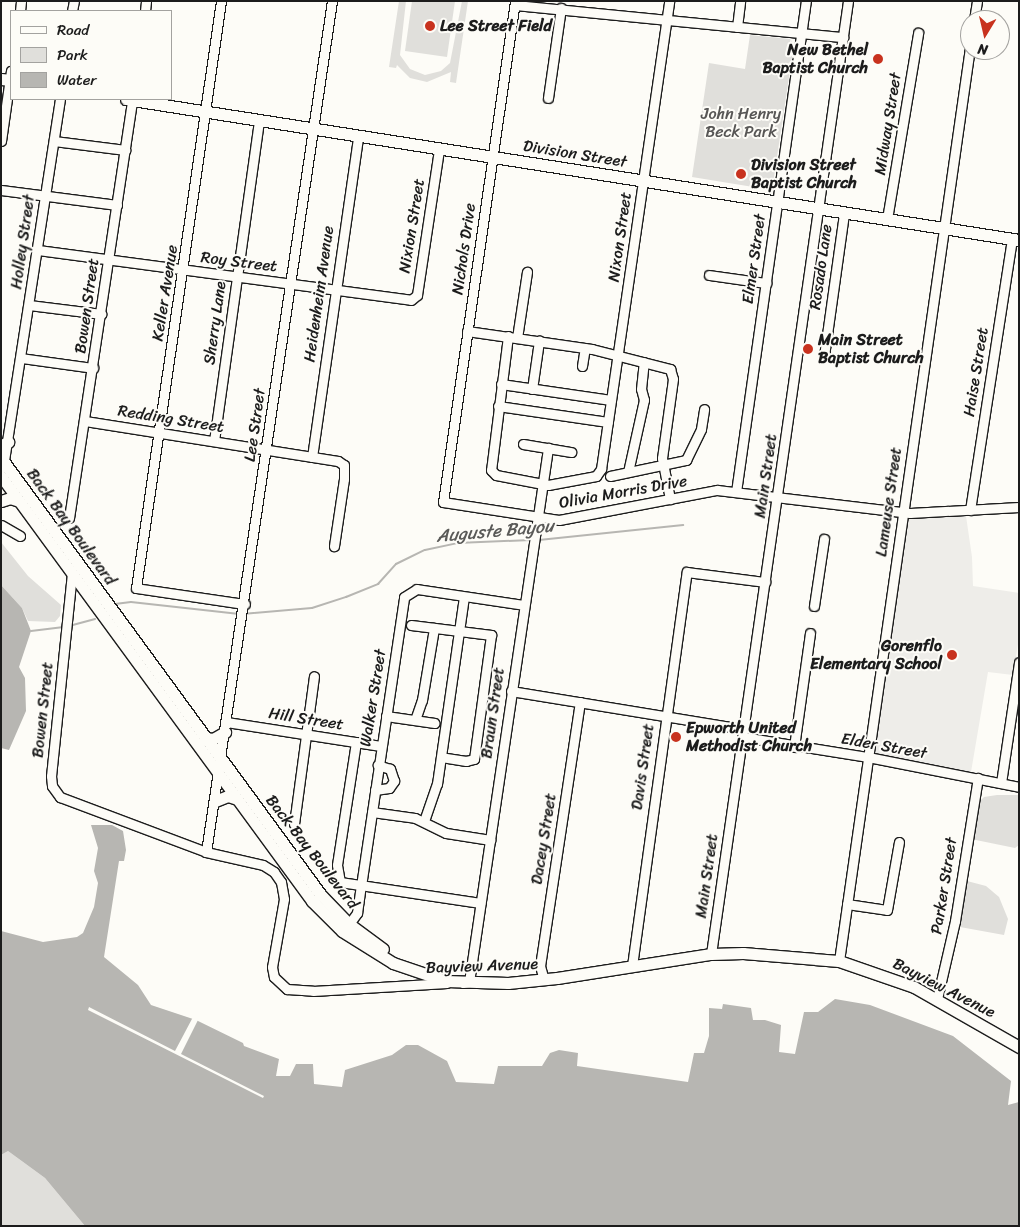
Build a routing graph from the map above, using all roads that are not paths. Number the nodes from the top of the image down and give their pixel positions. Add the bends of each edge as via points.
1 (222, 1) edge
2 (332, 1) edge
3 (669, 1) edge
4 (740, 1) edge
5 (806, 1) edge
6 (848, 1) edge
7 (515, 3) edge
8 (547, 4) edge
9 (561, 8) junction
10 (666, 22) junction
11 (737, 27) junction
12 (801, 32) junction
13 (918, 33) dead end
14 (843, 37) junction
15 (968, 60) edge
16 (8, 78) edge
17 (548, 98) dead end
18 (60, 100) edge
19 (130, 100) edge
20 (136, 100) edge
21 (206, 112) junction
22 (259, 120) junction
23 (313, 129) junction
24 (358, 136) junction
25 (54, 141) junction
26 (1, 142) edge
27 (439, 149) junction
28 (124, 150) junction
29 (493, 157) junction
30 (643, 181) junction
31 (1, 190) edge
32 (45, 196) junction
33 (777, 202) junction
34 (117, 204) junction
35 (819, 209) junction
36 (844, 213) junction
37 (888, 220) junction
38 (944, 228) junction
39 (1015, 240) edge
40 (38, 250) junction
41 (109, 259) junction
42 (184, 270) junction
43 (527, 272) dead end
44 (709, 275) dead end
45 (237, 277) junction
46 (766, 283) junction
47 (291, 284) junction
48 (335, 290) junction
49 (406, 301) joint
50 (29, 304) junction
51 (101, 314) junction
52 (467, 330) junction
53 (513, 337) junction
54 (539, 341) junction
55 (585, 348) junction
56 (824, 356) dead end
57 (21, 358) junction
58 (618, 358) junction
59 (644, 362) junction
60 (582, 366) dead end
61 (94, 368) junction
62 (501, 384) junction
63 (532, 389) junction
64 (611, 400) junction
65 (498, 406) junction
66 (704, 409) dead end
67 (86, 421) junction
68 (608, 422) junction
69 (159, 432) junction
70 (214, 441) junction
71 (4, 444) edge
72 (523, 444) dead end
73 (548, 448) junction
74 (266, 449) junction
75 (571, 452) dead end
76 (312, 457) junction
77 (3, 460) edge
78 (663, 464) junction
79 (628, 472) junction
80 (610, 476) dead end
81 (1, 477) edge
82 (542, 484) junction
83 (736, 492) junction
84 (778, 498) junction
85 (670, 499) junction
86 (19, 500) junction
87 (1, 501) edge
88 (443, 502) joint
89 (1019, 508) edge
90 (970, 510) junction
91 (903, 512) junction
92 (538, 517) junction
93 (70, 518) dead end
94 (1, 525) edge
95 (20, 536) dead end
96 (824, 539) dead end
97 (334, 546) dead end
98 (72, 573) junction
99 (765, 582) junction
100 (464, 597) junction
101 (524, 605) junction
102 (245, 606) junction
103 (814, 606) dead end
104 (411, 625) dead end
105 (434, 628) junction
106 (459, 631) junction
107 (810, 633) dead end
108 (1019, 662) edge
109 (314, 676) dead end
110 (511, 691) junction
111 (580, 702) junction
112 (386, 716) junction
113 (666, 716) junction
114 (415, 720) junction
115 (434, 723) dead end
116 (225, 727) junction
117 (744, 733) junction
118 (306, 735) junction
119 (205, 738) junction
120 (356, 742) junction
121 (381, 746) junction
122 (794, 747) junction
123 (441, 757) junction
124 (868, 757) junction
125 (220, 758) junction
126 (378, 765) junction
127 (218, 773) junction
128 (978, 778) junction
129 (1001, 783) junction
130 (1019, 786) edge
131 (54, 790) joint
132 (375, 790) junction
133 (238, 799) junction
134 (214, 801) junction
135 (372, 812) junction
136 (424, 821) junction
137 (294, 824) dead end
138 (490, 840) junction
139 (899, 842) dead end
140 (206, 852) junction
141 (361, 886) junction
142 (480, 903) junction
143 (847, 904) junction
144 (349, 924) junction
145 (711, 954) junction
146 (839, 961) junction
147 (632, 966) junction
148 (544, 980) junction
149 (468, 982) junction
150 (937, 999) junction
151 (1019, 1047) edge

1 - 21 street, Keller Avenue
2 - 23 street, Lee Street
3 - 10 street, Nixon Street
4 - 11 street
5 - 12 street, Elmer Street
6 - 14 street, Main Street
7 - 8 street
7 - 29 street, Nichols Drive
8 - 9 street
9 - 10 street
9 - 17 street
10 - 11 street
10 - 30 street, Nixon Street
11 - 12 street
12 - 14 street
12 - 33 street, Elmer Street
13 - 37 street, Midway Street
14 - 35 street, Main Street
15 - 38 street, Lameuse Street
16 - 26 street
18 - 25 street, Holley Street
19 - 28 street, Bowen Street
20 - 21 main road, Division Street
21 - 22 main road, Division Street
21 - 42 street, Keller Avenue
22 - 23 main road, Division Street
22 - 45 street, Sherry Lane
23 - 24 main road, Division Street
23 - 47 street, Lee Street
24 - 27 main road, Division Street
24 - 48 street, Heidenheim Avenue
25 - 28 street
25 - 32 street, Holley Street
27 - 29 main road, Division Street
27 - 49 street, Nixion Street via 417,295
28 - 34 street, Bowen Street
29 - 30 main road, Division Street
29 - 52 street, Nichols Drive
30 - 33 main road, Division Street
30 - 58 street, Nixon Street
31 - 32 street
32 - 34 street
32 - 40 street, Holley Street
33 - 35 main road, Division Street
33 - 46 street, Elmer Street
34 - 41 street, Bowen Street
35 - 36 main road, Division Street
35 - 84 street, Main Street
36 - 37 main road, Division Street
36 - 56 street, Rosado Lane
37 - 38 main road, Division Street
38 - 39 main road, Division Street
38 - 91 street, Lameuse Street
39 - 90 street, Haise Street
40 - 41 street, Roy Street
40 - 50 street, Holley Street
41 - 42 street, Roy Street
41 - 51 street, Bowen Street
42 - 45 street, Roy Street
42 - 69 street, Keller Avenue
43 - 53 street
44 - 46 street
45 - 47 street, Roy Street
45 - 70 street, Sherry Lane
46 - 83 street, Elmer Street
47 - 48 street, Roy Street
47 - 74 street, Lee Street
48 - 49 street, Roy Street
48 - 76 street, Heidenheim Avenue
50 - 51 street
50 - 57 street, Holley Street
51 - 61 street, Bowen Street
52 - 53 street
52 - 88 street, Nichols Drive
53 - 54 street
53 - 62 street
54 - 55 street
54 - 63 street
55 - 58 street
55 - 60 street
57 - 61 street
57 - 71 street, Holley Street
58 - 59 street
58 - 64 street, Nixon Street
59 - 78 street via 670,369 674,379
59 - 79 street via 641,389 644,400
61 - 67 street, Bowen Street
62 - 63 street
62 - 65 street
63 - 64 street
64 - 68 street, Nixon Street
65 - 68 street
65 - 82 street via 492,470 496,475
66 - 78 street via 701,429 688,457 683,462
67 - 69 street, Redding Street
67 - 93 street, Bowen Street
68 - 82 street, Nixon Street via 598,474 558,484
69 - 70 street, Redding Street
69 - 102 street, Keller Avenue via 136,588
70 - 74 street, Redding Street
71 - 77 street, Holley Street
72 - 73 street
73 - 75 street
73 - 82 street, Braun Street
74 - 76 street, Redding Street
74 - 102 street, Lee Street
76 - 97 street, Redding Street via 342,462 344,479
77 - 81 street, Holley Street
77 - 119 main road, Back Bay Boulevard
78 - 79 street
78 - 85 street
79 - 80 street
81 - 86 main road, Back Bay Boulevard
82 - 92 street, Braun Street
83 - 84 street, Olivia Morris Drive
83 - 85 street, Olivia Morris Drive via 717,490
84 - 91 street, Olivia Morris Drive
84 - 99 street, Main Street
85 - 92 street, Olivia Morris Drive via 564,519
86 - 87 main road
86 - 98 main road, Back Bay Boulevard
88 - 92 street, Olivia Morris Drive
89 - 90 street, Olivia Morris Drive
90 - 91 street, Olivia Morris Drive
91 - 124 street, Lameuse Street
92 - 101 street, Braun Street
94 - 95 street
96 - 103 street
98 - 127 main road, Back Bay Boulevard
98 - 131 street, Bowen Street via 51,776
99 - 113 street, Davis Street via 687,572
99 - 117 street, Main Street
100 - 101 street, Walker Street
100 - 106 street
100 - 112 street, Walker Street via 417,589 404,597
101 - 110 street, Braun Street
102 - 116 street, Lee Street
104 - 105 street
105 - 106 street
105 - 114 street via 422,700
106 - 123 street
106 - 123 street via 491,635 476,746 471,761
107 - 122 street
108 - 129 street
109 - 118 street
110 - 111 street
110 - 138 street, Braun Street
111 - 113 street
111 - 148 street, Dacey Street via 540,966
112 - 114 street
112 - 121 street, Walker Street
113 - 117 street
113 - 147 street, Davis Street
114 - 115 street
116 - 118 street, Hill Street
116 - 119 main road via 213,739
116 - 125 street, Lee Street
117 - 122 street, Elder Street
117 - 145 street, Main Street
118 - 120 street, Hill Street
118 - 137 street
119 - 125 main road, Back Bay Boulevard
120 - 121 street, Hill Street
120 - 141 street via 337,871 340,882
121 - 126 street, Walker Street
122 - 124 street, Elder Street
123 - 136 street via 436,793
124 - 128 street, Elder Street
124 - 143 street, Lameuse Street
125 - 127 street, Lee Street
125 - 144 main road, Back Bay Boulevard via 321,895
126 - 132 street, Walker Street
126 - 132 street via 390,769 394,781 389,788
127 - 133 main road, Back Bay Boulevard
127 - 134 street, Lee Street
128 - 129 street, Elder Street
128 - 150 street, Parker Street via 955,921
129 - 130 street, Elder Street
131 - 140 street, Bayview Avenue via 71,802
132 - 135 street, Walker Street
133 - 134 main road via 228,796
133 - 149 main road, Back Bay Boulevard via 312,901 342,931 394,963 446,981
134 - 140 street, Lee Street
135 - 136 street
135 - 141 street, Walker Street
136 - 138 street via 446,833
138 - 142 street, Braun Street
139 - 143 street via 887,910
140 - 149 street, Bayview Avenue via 263,866 274,872 281,882 284,899 272,967 280,985 287,989 313,991
141 - 142 street
141 - 144 street, Walker Street via 357,913
142 - 149 street, Braun Street
143 - 146 street, Lameuse Street
144 - 149 main road, Back Bay Boulevard via 394,955
145 - 146 main road, Bayview Avenue via 743,953
145 - 147 main road, Bayview Avenue
146 - 150 main road, Bayview Avenue via 884,974
147 - 148 main road, Bayview Avenue
148 - 149 main road, Bayview Avenue
150 - 151 main road, Bayview Avenue

